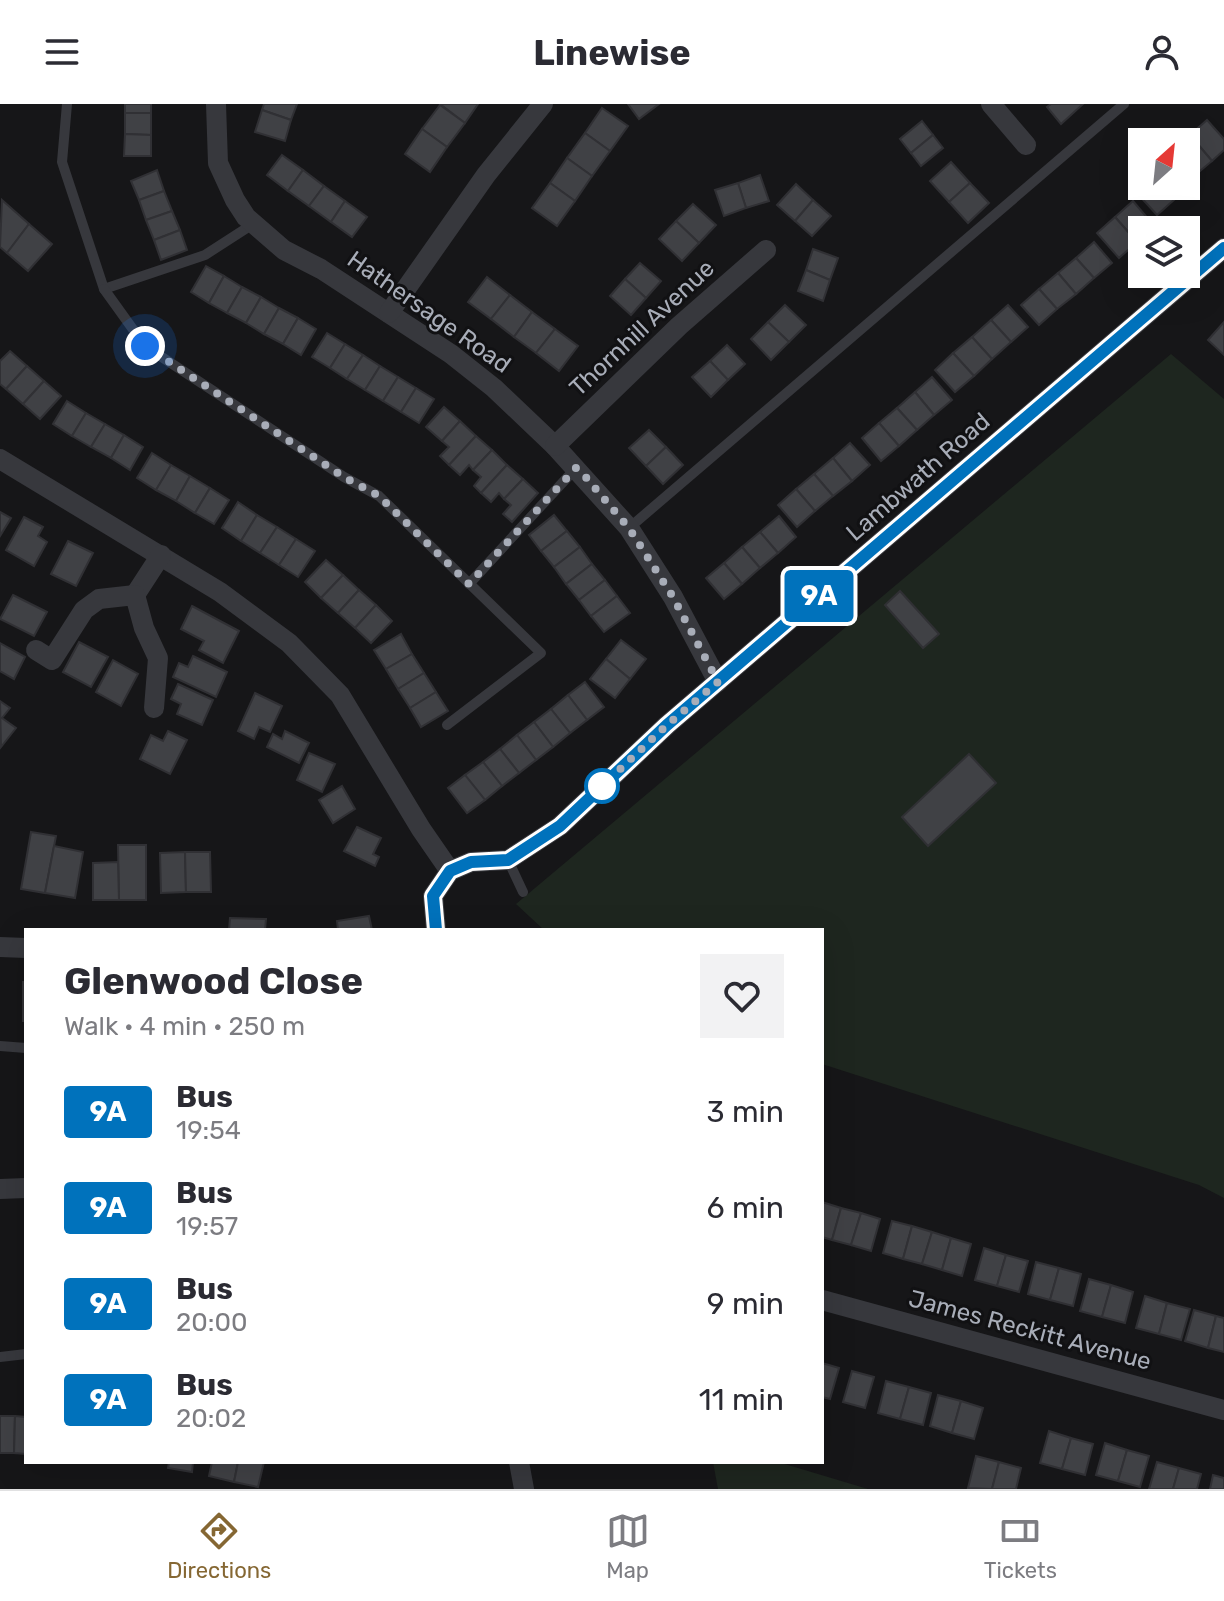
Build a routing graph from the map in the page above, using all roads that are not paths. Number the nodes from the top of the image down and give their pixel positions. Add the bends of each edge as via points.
1 (67, 104) edge
2 (216, 104) edge
3 (543, 104) edge
4 (991, 104) edge
5 (1124, 104) edge
6 (1026, 145) dead end
7 (253, 224) junction
8 (1224, 248) edge
9 (766, 250) dead end
10 (104, 289) junction
11 (389, 313) junction
12 (555, 446) junction
13 (0, 459) edge
14 (576, 468) junction
15 (629, 528) junction
16 (161, 555) junction
17 (469, 584) junction
18 (135, 595) junction
19 (36, 650) dead end
20 (718, 682) junction
21 (154, 708) dead end
22 (447, 725) dead end
23 (508, 860) junction
24 (450, 871) junction
25 (523, 892) dead end
26 (436, 928) edge
27 (0, 947) edge
28 (24, 948) edge
29 (0, 1046) edge
30 (24, 1048) edge
31 (24, 1188) edge
32 (0, 1189) edge
33 (824, 1301) edge
34 (24, 1354) edge
35 (0, 1357) edge
36 (1224, 1410) edge
37 (519, 1464) edge
38 (524, 1489) edge

1 - 10 lane via 62,162
2 - 7 street, Hathersage Road via 218,163
3 - 11 street
4 - 6 street
5 - 15 lane
7 - 10 lane via 205,255
7 - 11 street, Hathersage Road via 284,250
8 - 20 street, Lambwath Road
9 - 12 street, Thornhill Avenue
10 - 17 lane via 145,346 379,496
11 - 12 street, Hathersage Road via 494,388
12 - 14 street, Hathersage Road
13 - 16 street
14 - 15 street, Hathersage Road
14 - 17 lane
15 - 20 street, Hathersage Road
16 - 18 street
16 - 24 street via 289,643 340,695
17 - 22 lane via 541,653
18 - 19 street via 99,599 84,610 52,660
18 - 21 street via 158,658
20 - 23 street, Lambwath Road via 560,826
23 - 24 street, Lambwath Road via 471,862
23 - 25 lane
24 - 26 street via 433,896
27 - 28 street
29 - 30 lane
31 - 32 street
33 - 36 street, James Reckitt Avenue
34 - 35 lane
37 - 38 street

